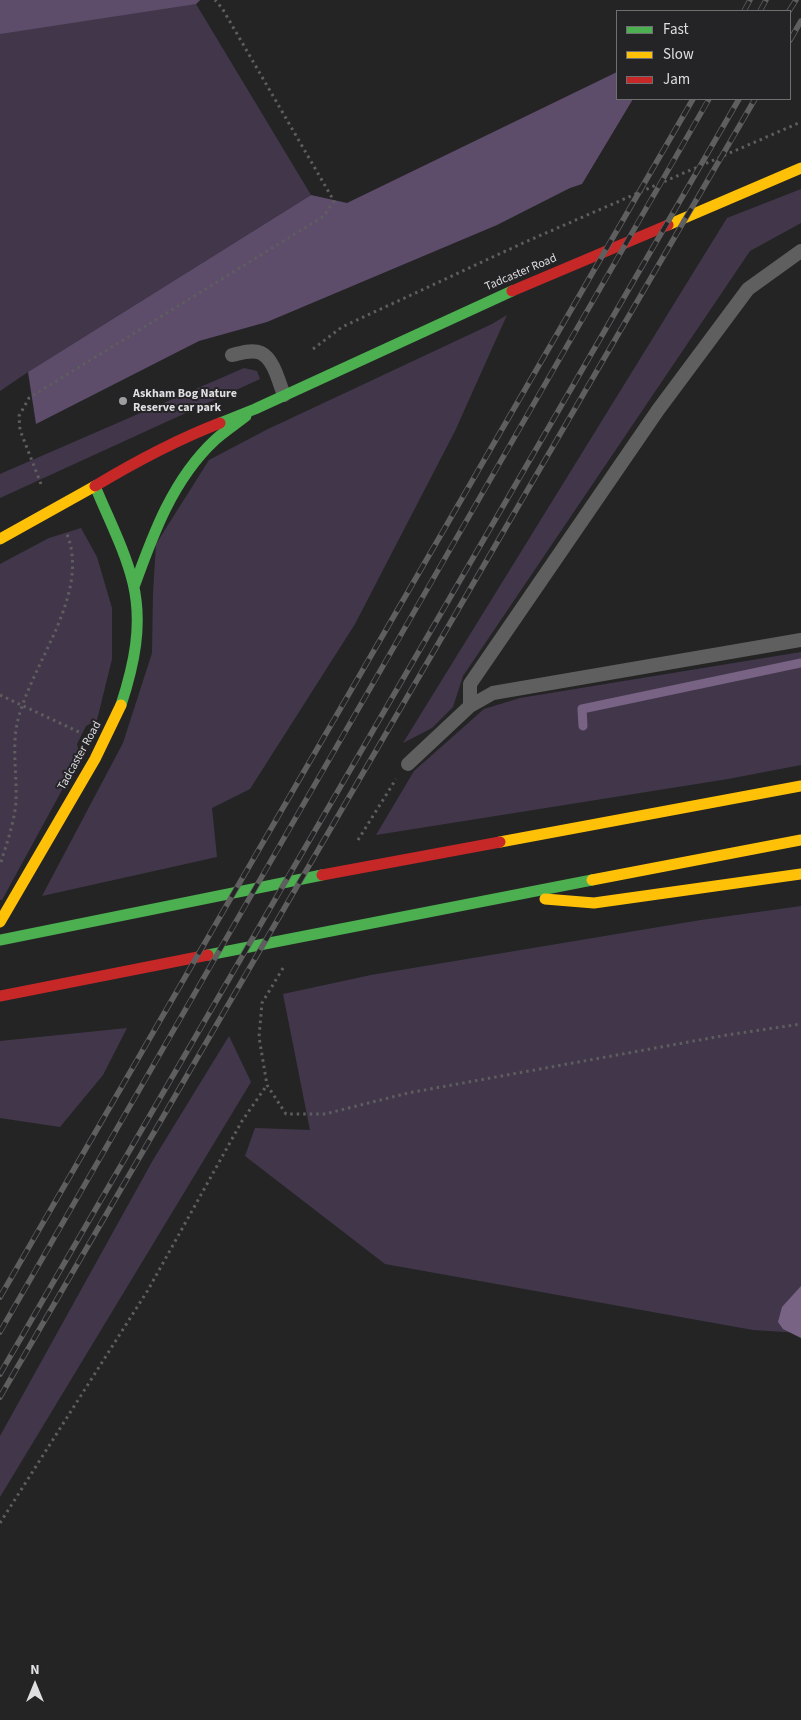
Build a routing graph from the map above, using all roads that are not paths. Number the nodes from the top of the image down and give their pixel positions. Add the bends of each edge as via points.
1 (801, 168) edge
2 (801, 251) edge
3 (232, 355) dead end
4 (284, 396) junction
5 (254, 408) junction
6 (95, 486) junction
7 (0, 539) edge
8 (134, 587) junction
9 (801, 640) edge
10 (470, 706) junction
11 (408, 764) road end
12 (801, 786) edge
13 (801, 840) edge
14 (801, 874) edge
15 (512, 896) junction
16 (0, 922) edge
17 (0, 940) edge
18 (0, 996) edge

1 - 4 main road, Tadcaster Road via 508,293
2 - 10 lane via 748,289 658,410 470,684
3 - 4 lane via 261,353 270,362
4 - 5 main road, Tadcaster Road
5 - 6 main road, Tadcaster Road via 194,433
5 - 8 main road, Tadcaster Road via 195,461 154,530
6 - 7 main road
6 - 8 main road, Tadcaster Road
8 - 16 main road, Tadcaster Road via 137,642 122,705 104,744
9 - 10 lane via 493,693
10 - 11 lane
12 - 17 main road via 358,868
13 - 15 main road
14 - 15 main road via 594,903
15 - 18 main road

